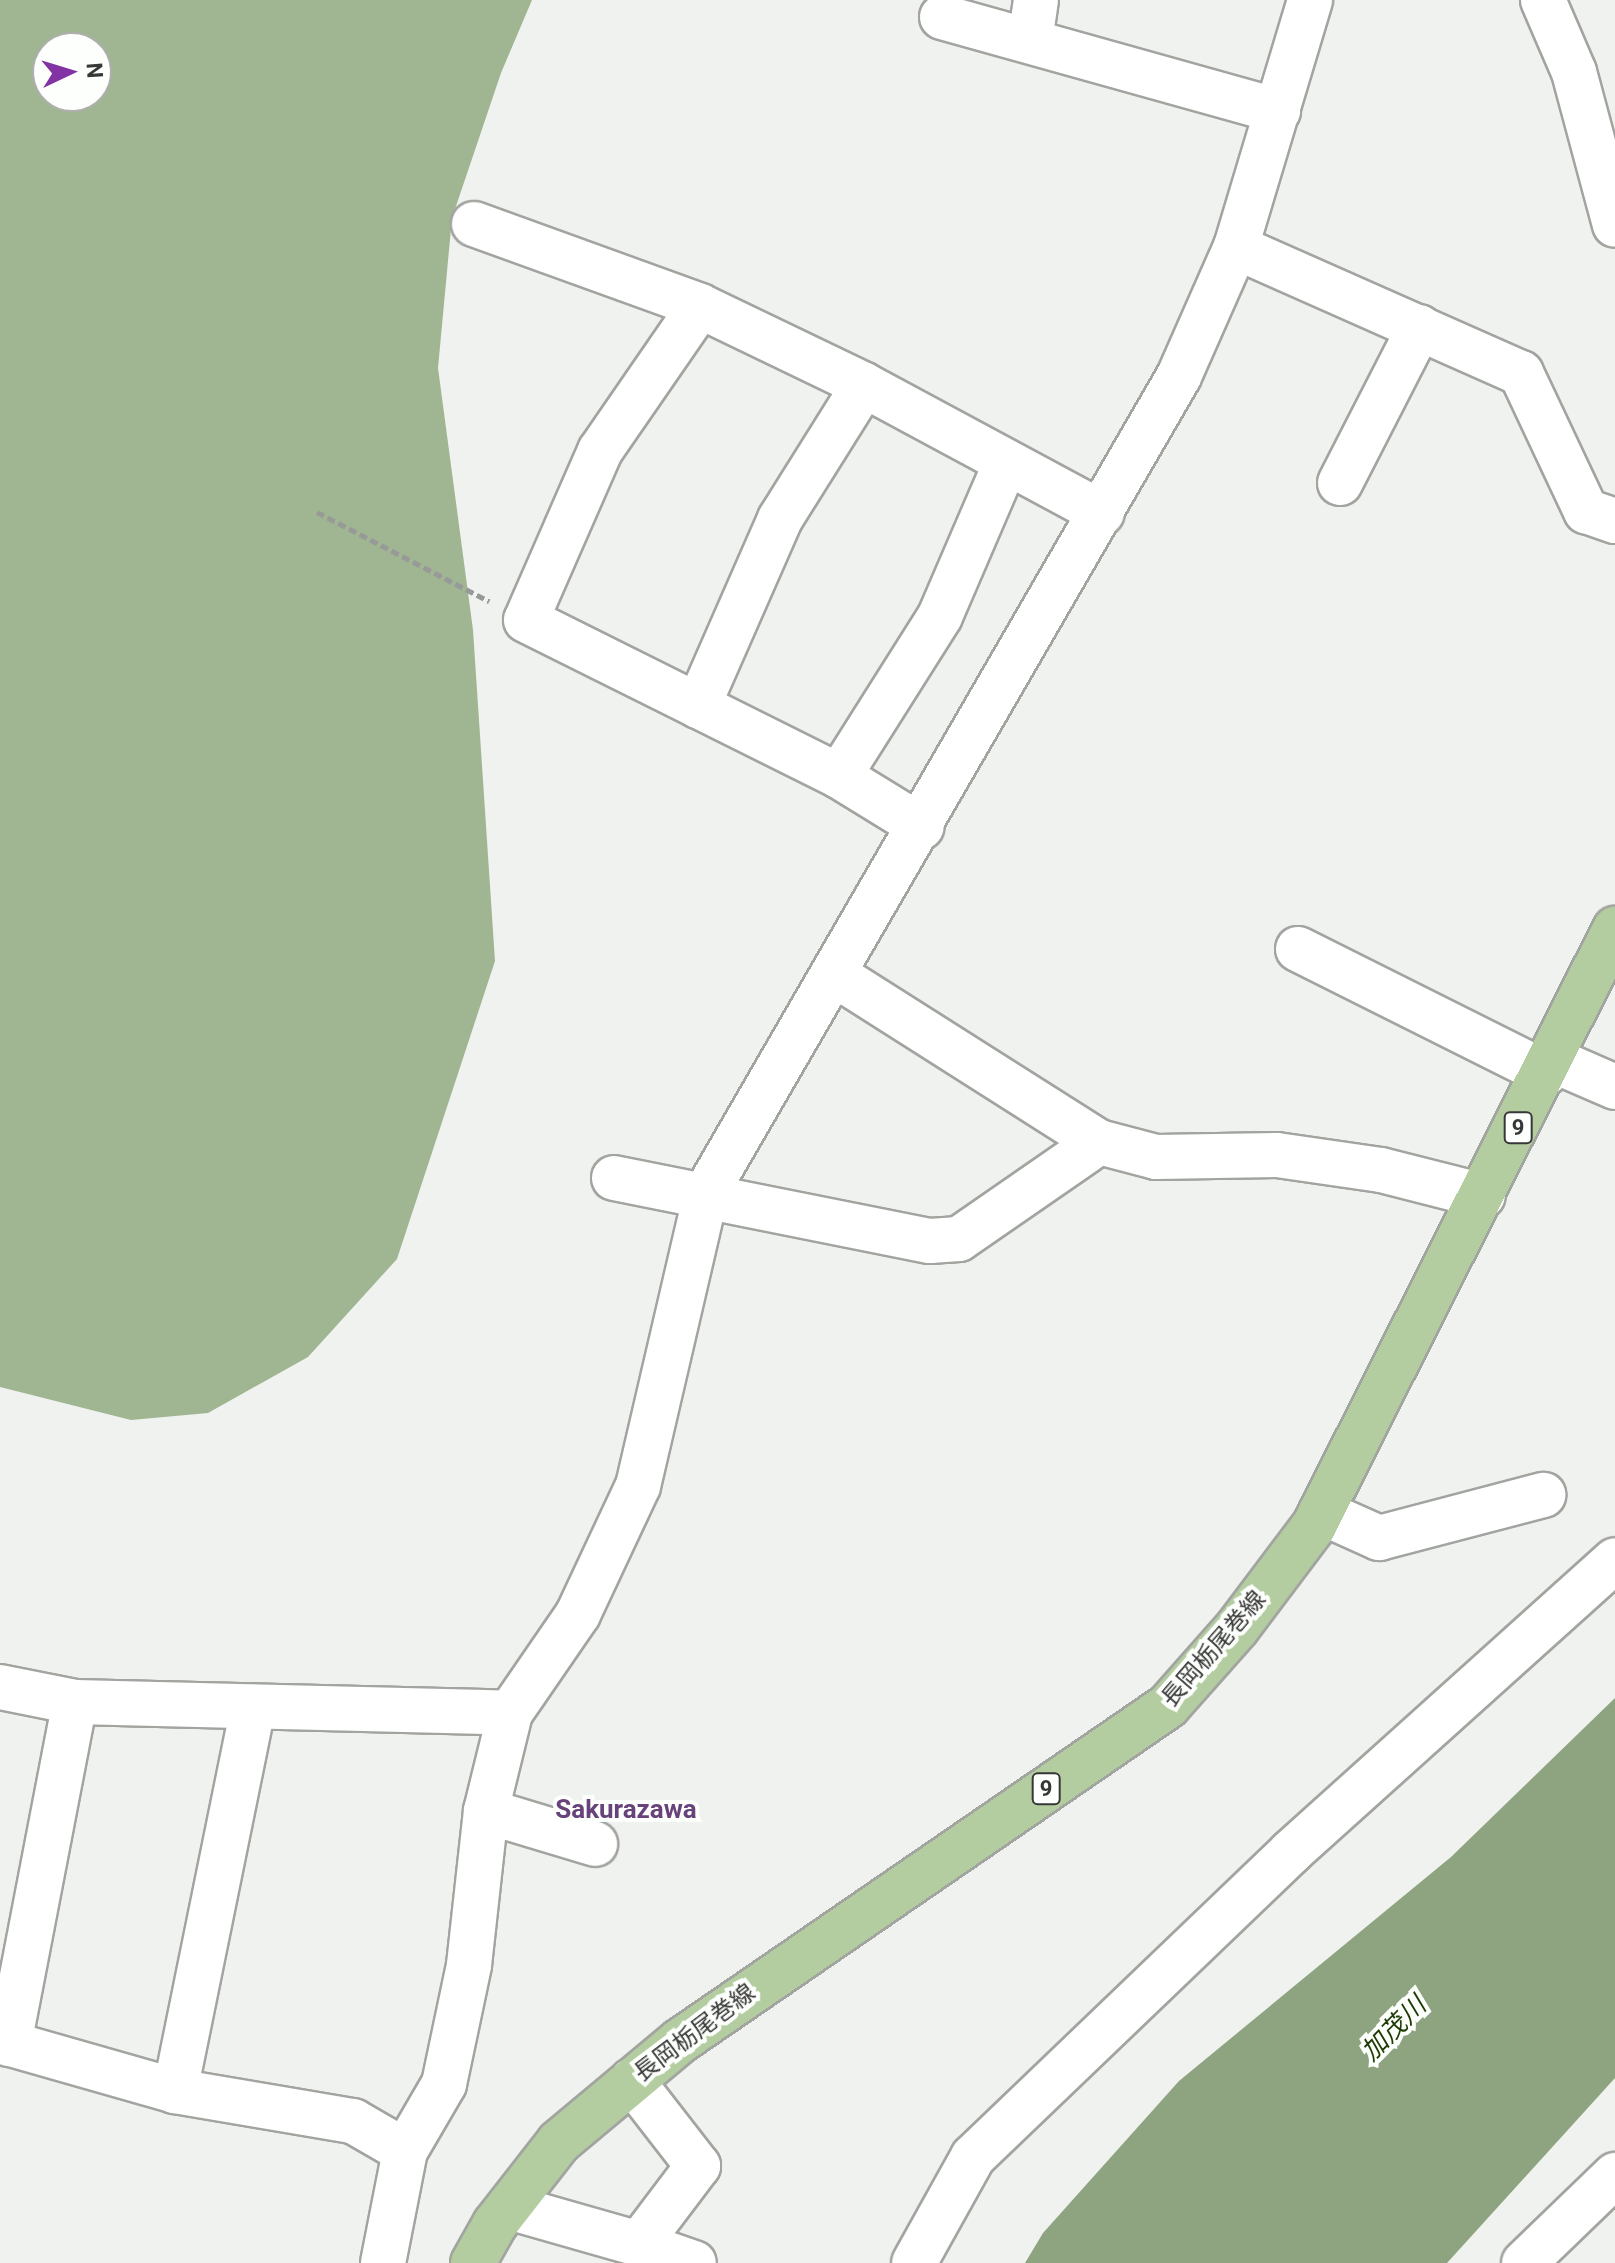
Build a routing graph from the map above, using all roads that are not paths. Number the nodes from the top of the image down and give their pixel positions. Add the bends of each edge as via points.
1 (1310, 0) edge
2 (1543, 0) edge
3 (942, 17) dead end
4 (1033, 21) edge
5 (1278, 111) junction
6 (474, 224) dead end
7 (1615, 225) edge
8 (1236, 247) junction
9 (700, 306) junction
10 (1420, 327) junction
11 (864, 385) junction
12 (1006, 463) junction
13 (1340, 483) dead end
14 (1102, 513) junction
15 (1615, 521) edge
16 (698, 706) junction
17 (839, 776) junction
18 (922, 827) junction
19 (1615, 929) edge
20 (1298, 949) dead end
21 (837, 976) junction
22 (1550, 1067) junction
23 (1615, 1087) edge
24 (1099, 1142) junction
25 (614, 1178) dead end
26 (706, 1193) junction
27 (1483, 1196) junction
28 (1543, 1495) dead end
29 (1321, 1512) junction
30 (1615, 1560) edge
31 (0, 1687) edge
32 (75, 1702) junction
33 (253, 1707) junction
34 (510, 1713) junction
35 (486, 1811) junction
36 (595, 1844) dead end
37 (5, 2042) edge
38 (632, 2081) junction
39 (175, 2091) junction
40 (405, 2151) junction
41 (1615, 2175) edge
42 (509, 2207) junction
43 (639, 2244) junction
44 (383, 2263) edge
45 (473, 2263) edge
46 (694, 2263) edge
47 (914, 2263) edge
48 (1524, 2263) edge

1 - 5 street
2 - 7 street via 1574,72
3 - 4 street
4 - 5 street
5 - 8 street
6 - 9 street
8 - 10 street
8 - 14 street via 1179,376
9 - 11 street
9 - 16 street via 600,451 526,620
10 - 13 street
10 - 15 street via 1521,373 1586,511
11 - 12 street
11 - 16 street via 780,519
12 - 14 street
12 - 17 street via 940,616
14 - 18 street
16 - 17 street
17 - 18 street
18 - 21 street
19 - 22 main road, 長岡栃尾巻線 / 9
20 - 22 street
21 - 24 street
21 - 26 street
22 - 23 street
22 - 27 main road, 長岡栃尾巻線 / 9
24 - 26 street via 959,1239 930,1241
24 - 27 street via 1156,1157 1292,1157 1381,1170
25 - 26 street
26 - 34 street via 638,1486 578,1614
27 - 29 main road, 長岡栃尾巻線 / 9
28 - 29 street via 1379,1538
29 - 38 main road, 長岡栃尾巻線 / 9 via 1237,1628 1168,1706 796,1957
30 - 47 street via 1291,1852 973,2157
31 - 32 street
32 - 33 street
32 - 37 street
33 - 34 street
33 - 39 street
34 - 35 street
35 - 36 street
35 - 40 street via 469,1965 444,2084
37 - 39 street
38 - 42 main road, 長岡栃尾巻線 / 9 via 559,2142
38 - 43 street via 698,2166
39 - 40 street via 353,2121
40 - 44 street
41 - 48 street
42 - 43 street
42 - 45 main road, 長岡栃尾巻線 / 9
43 - 46 street

